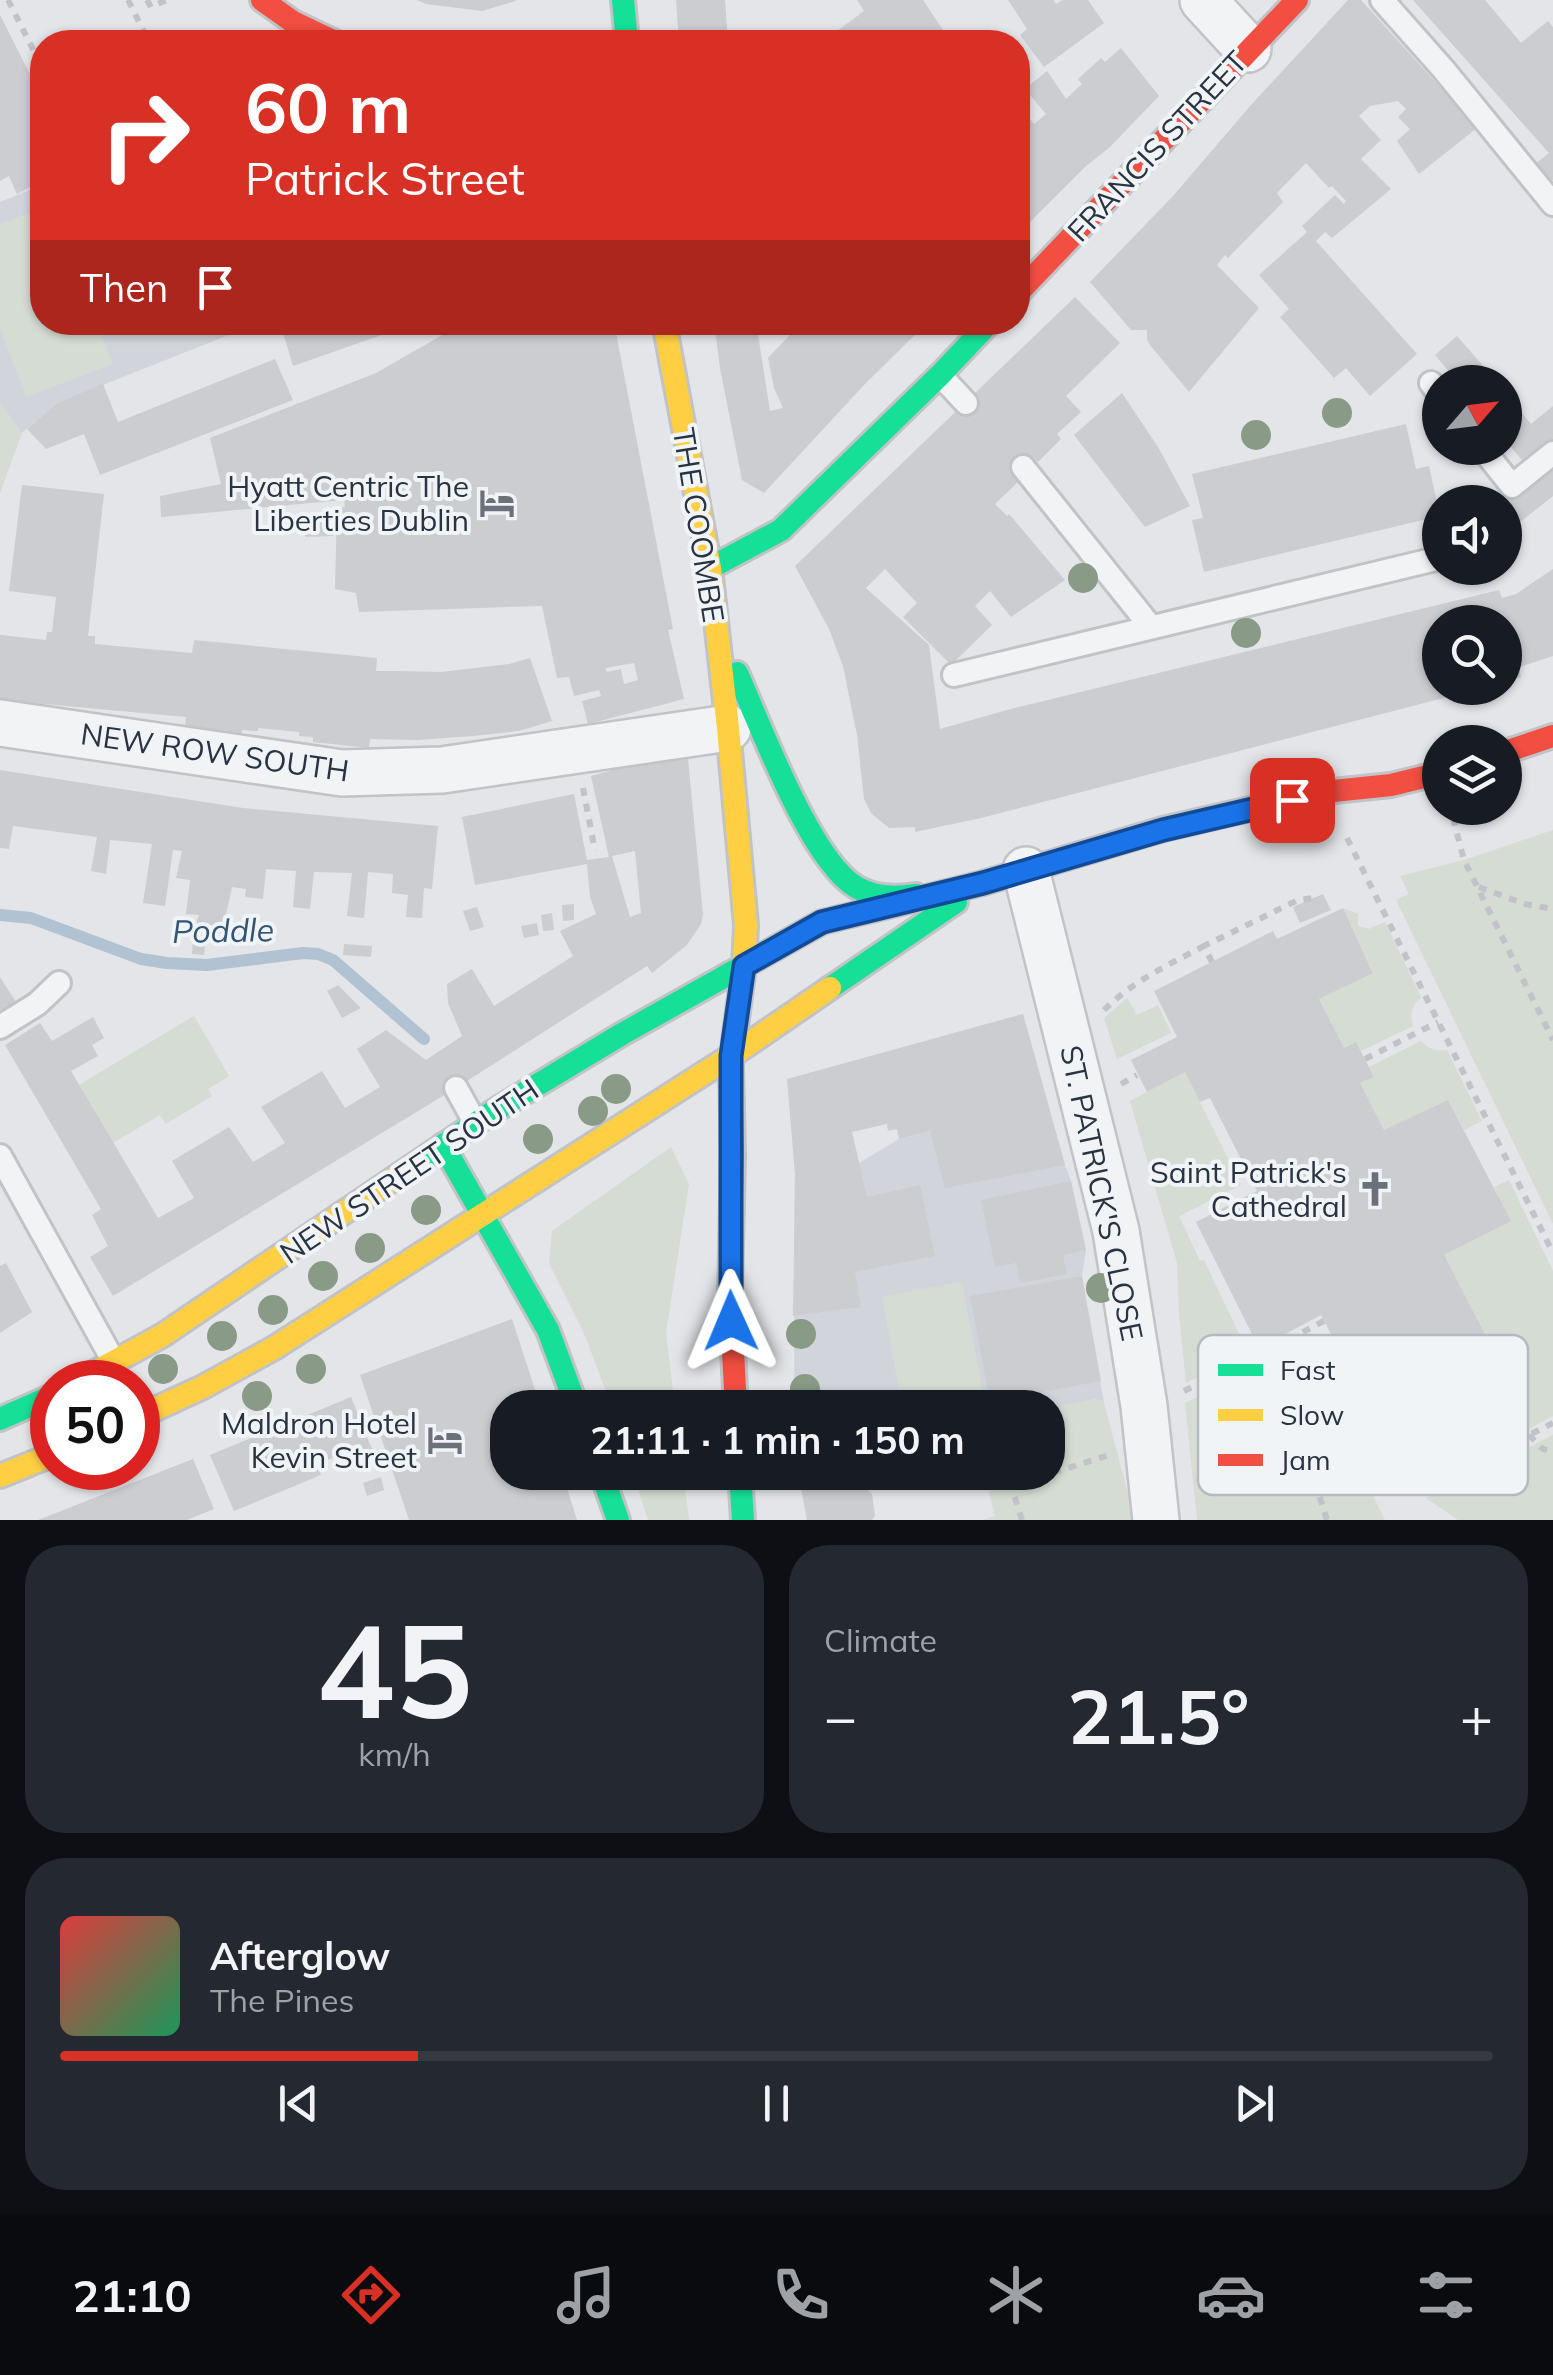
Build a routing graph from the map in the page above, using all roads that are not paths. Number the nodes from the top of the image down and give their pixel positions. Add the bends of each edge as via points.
1 (262, 0) edge
2 (623, 0) edge
3 (1203, 0) edge
4 (1297, 0) edge
5 (1382, 0) edge
6 (310, 30) edge
7 (626, 30) edge
8 (1248, 50) junction
9 (1553, 204) edge
10 (1030, 280) edge
11 (666, 335) edge
12 (978, 335) edge
13 (940, 375) junction
14 (966, 403) dead end
15 (1553, 453) edge
16 (1495, 465) edge
17 (1023, 466) dead end
18 (1422, 562) edge
19 (710, 568) junction
20 (716, 620) junction
21 (1151, 627) junction
22 (954, 676) dead end
23 (0, 723) edge
24 (728, 728) junction
25 (1553, 736) edge
26 (1522, 746) edge
27 (1422, 777) edge
28 (1026, 870) junction
29 (983, 883) junction
30 (744, 966) junction
31 (59, 982) dead end
32 (0, 1027) edge
33 (731, 1056) junction
34 (456, 1088) dead end
35 (476, 1124) junction
36 (444, 1145) junction
37 (0, 1156) edge
38 (482, 1216) junction
39 (113, 1360) edge
40 (118, 1360) edge
41 (570, 1390) edge
42 (735, 1390) edge
43 (30, 1406) edge
44 (160, 1406) edge
45 (0, 1419) edge
46 (30, 1464) edge
47 (0, 1476) edge
48 (607, 1490) edge
49 (741, 1490) edge
50 (618, 1520) edge
51 (743, 1520) edge
52 (1156, 1520) edge

1 - 6 main road
2 - 7 main road
3 - 8 street
4 - 8 main road, FRANCIS STREET
5 - 9 lane
8 - 10 main road, FRANCIS STREET
11 - 19 main road, THE COOMBE
12 - 13 main road
13 - 14 lane
13 - 19 main road via 780,530
15 - 16 lane via 1512,486
17 - 21 lane
18 - 21 lane
19 - 20 main road, THE COOMBE
20 - 24 main road, THE COOMBE
20 - 29 main road via 810,834 854,886 894,898
21 - 22 lane
23 - 24 street, NEW ROW SOUTH via 342,773 442,770
24 - 30 main road, THE COOMBE
25 - 26 main road
27 - 28 main road via 1199,821
28 - 29 main road
28 - 52 street, ST. PATRICK'S CLOSE via 1116,1231
29 - 30 main road, NEW STREET SOUTH via 822,922
29 - 33 main road
30 - 33 main road, THE COOMBE
30 - 35 main road, NEW STREET SOUTH
31 - 32 lane
33 - 38 main road
33 - 42 main road, THE COOMBE
34 - 35 lane
35 - 36 main road, NEW STREET SOUTH
36 - 38 main road
36 - 40 main road, NEW STREET SOUTH
37 - 39 lane
38 - 41 main road via 548,1330
38 - 44 main road via 274,1348
43 - 45 main road
46 - 47 main road
48 - 50 main road
49 - 51 main road

